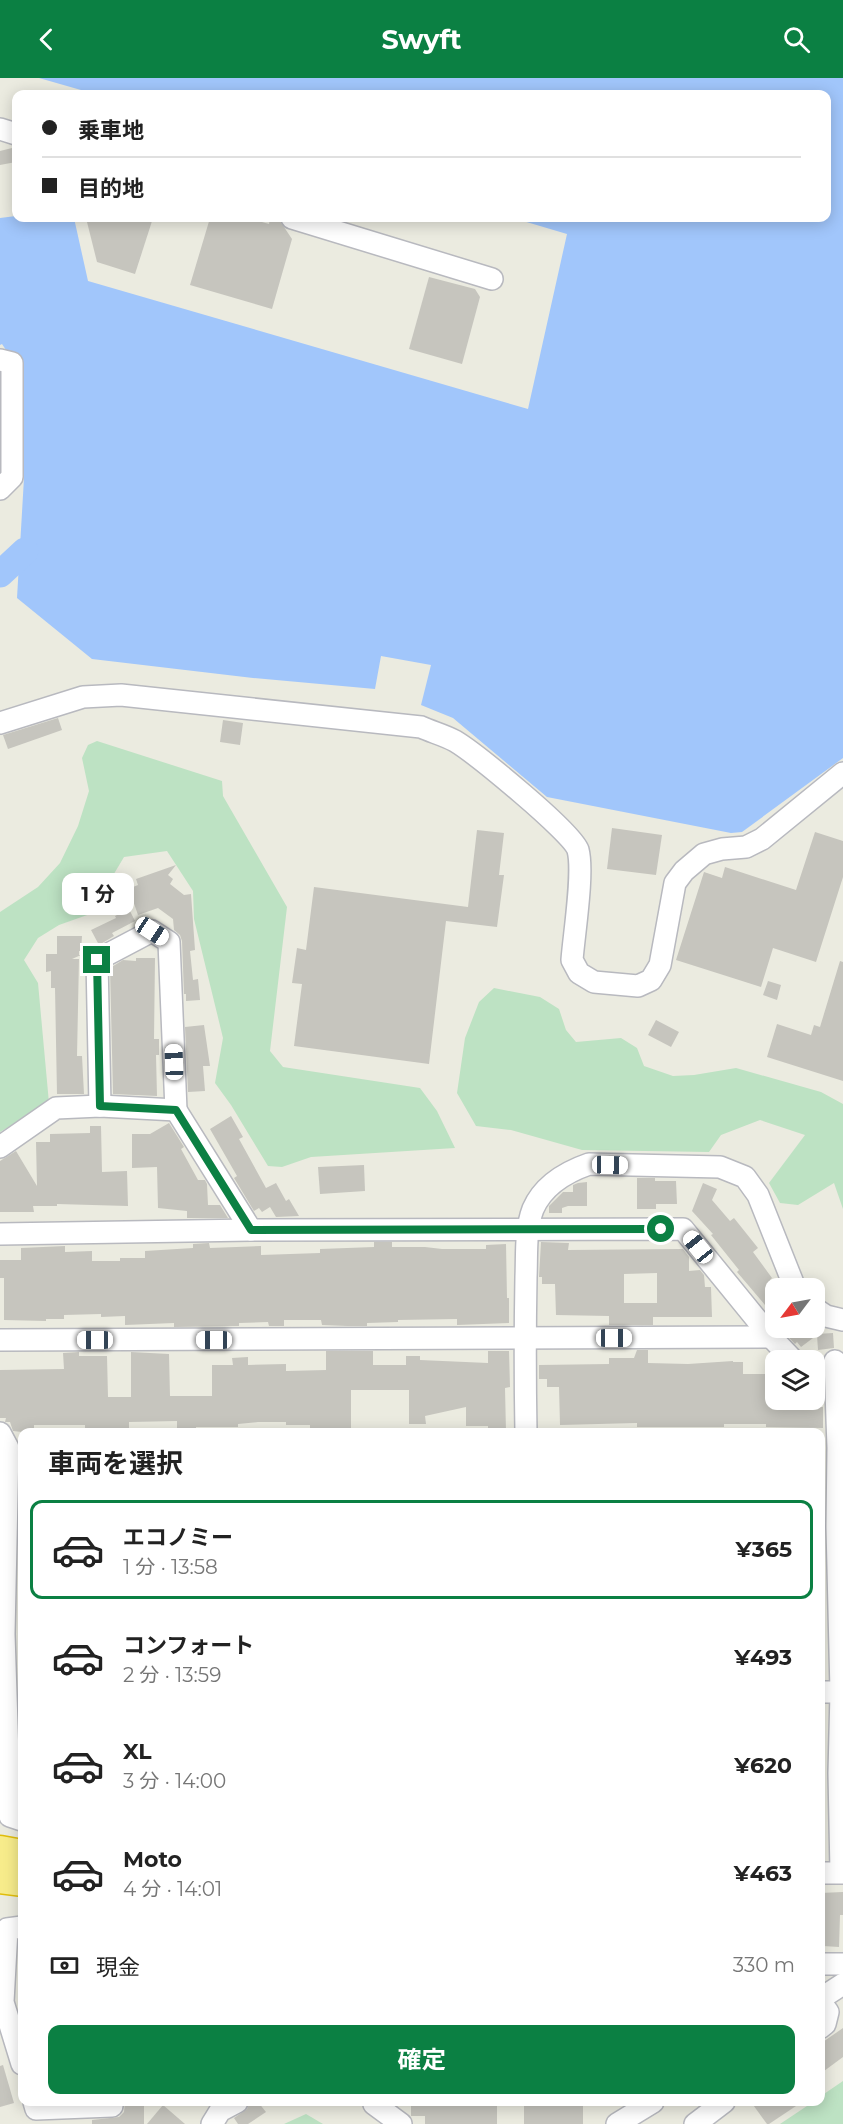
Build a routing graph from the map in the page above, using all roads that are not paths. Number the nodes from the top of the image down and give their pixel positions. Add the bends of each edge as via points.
1 (305, 222) edge
2 (492, 279) dead end
3 (0, 360) edge
4 (0, 489) edge
5 (0, 723) edge
6 (843, 773) edge
7 (100, 1106) junction
8 (176, 1110) junction
9 (0, 1147) edge
10 (528, 1229) junction
11 (251, 1230) junction
12 (0, 1234) edge
13 (791, 1278) edge
14 (825, 1316) edge
15 (843, 1320) edge
16 (765, 1330) edge
17 (765, 1337) edge
18 (525, 1338) junction
19 (772, 1338) edge
20 (0, 1340) edge
21 (783, 1350) edge
22 (831, 1361) edge
23 (526, 1428) edge
24 (10, 1443) edge
25 (834, 1448) edge
26 (833, 1527) edge
27 (834, 1610) edge
28 (835, 1692) edge
29 (834, 1774) edge
30 (18, 1819) edge
31 (0, 1851) edge
32 (18, 1854) edge
33 (0, 1863) edge
34 (18, 1865) edge
35 (835, 1873) edge
36 (0, 1878) edge
37 (18, 1880) edge
38 (18, 1928) edge
39 (843, 1964) edge
40 (825, 1965) edge
41 (843, 1984) edge
42 (825, 1997) edge
43 (825, 2008) edge
44 (825, 2024) edge
45 (18, 2051) edge
46 (35, 2106) edge
47 (112, 2106) edge
48 (229, 2106) edge
49 (377, 2106) edge
50 (646, 2106) edge
51 (719, 2106) edge
52 (77, 2116) edge
53 (212, 2124) edge
54 (401, 2124) edge
55 (617, 2124) edge
56 (695, 2124) edge

1 - 2 street
3 - 4 street via 12,363 12,477
5 - 6 street via 83,697 121,695 421,727 454,741 486,763 567,834 577,849 580,865 572,960 579,974 594,982 638,986 651,980 660,965 675,883 684,871 704,854 746,848 762,839
7 - 8 street
7 - 8 street via 97,960 152,931 169,942
7 - 9 street via 56,1108
8 - 11 street
10 - 11 street
10 - 13 street via 544,1191 570,1170 588,1164 720,1167 745,1177 759,1195
10 - 16 street via 683,1229
10 - 18 street
11 - 12 street
14 - 15 street
17 - 18 street
18 - 20 street
18 - 23 street
19 - 21 street
22 - 25 street
24 - 30 street via 4,1634 10,1816
25 - 26 street
26 - 27 street
27 - 28 street
28 - 29 street
29 - 35 street
31 - 32 highway
33 - 34 highway
36 - 37 highway
38 - 45 street via 7,1929 3,2002
39 - 40 street
41 - 42 street
43 - 44 street
46 - 52 street
47 - 52 street
48 - 53 street via 219,2111
49 - 54 street
50 - 55 street
51 - 56 street

